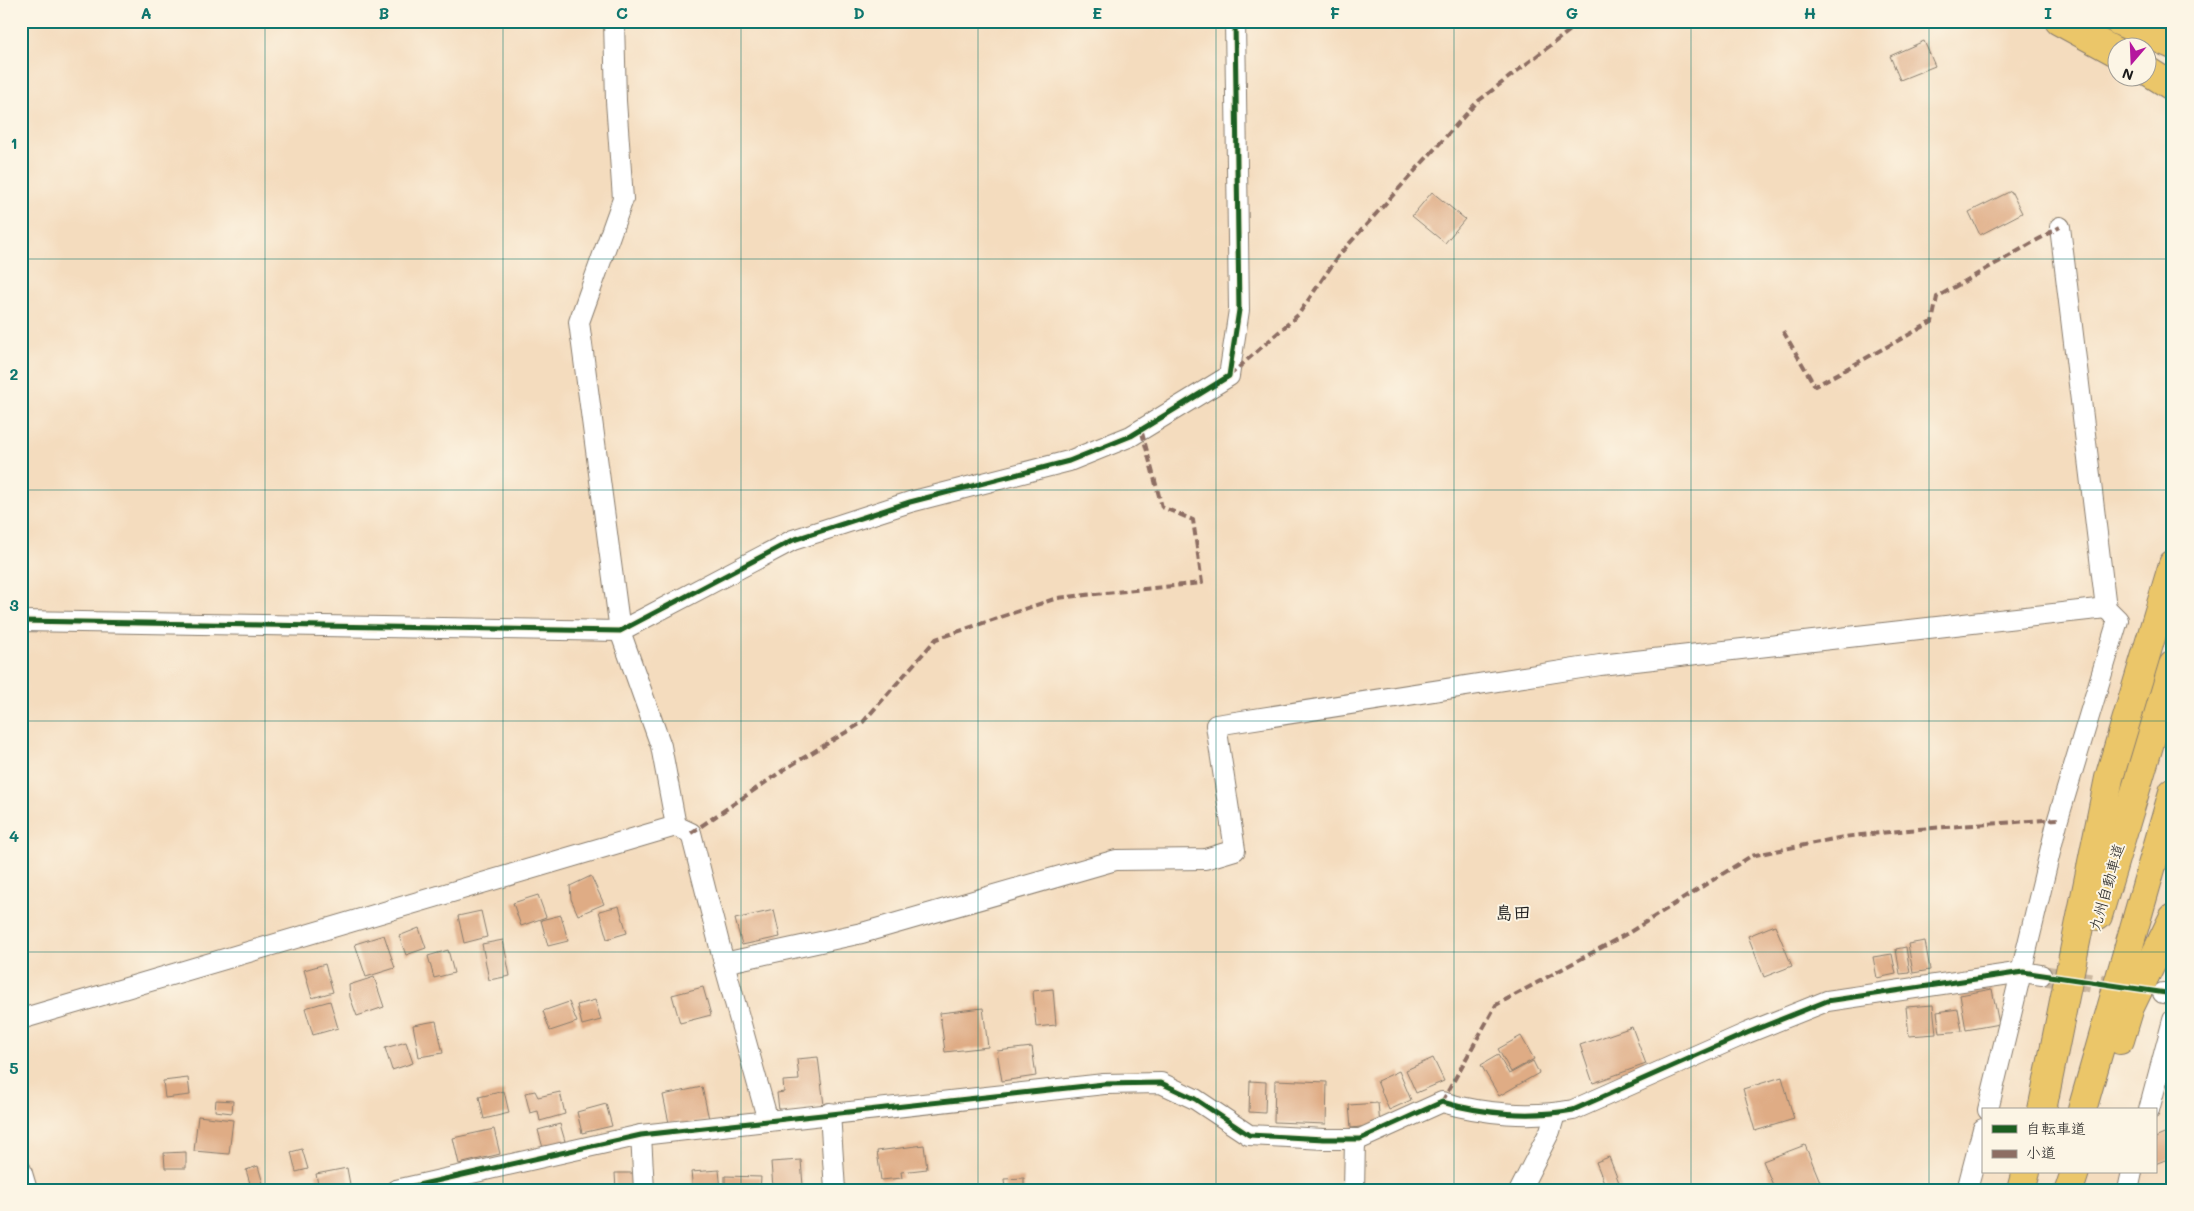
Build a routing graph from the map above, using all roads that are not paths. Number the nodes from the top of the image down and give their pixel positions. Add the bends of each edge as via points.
1 (614, 21) edge
2 (1234, 21) edge
3 (2059, 21) edge
4 (2118, 21) edge
5 (2173, 45) edge
6 (2106, 47) edge
7 (2156, 76) edge
8 (2173, 86) edge
9 (2060, 226) dead end
10 (2173, 564) edge
11 (2106, 608) junction
12 (21, 621) edge
13 (620, 631) junction
14 (2173, 665) edge
15 (2173, 792) edge
16 (676, 826) junction
17 (2173, 918) edge
18 (724, 963) junction
19 (2032, 974) junction
20 (21, 1019) edge
21 (2173, 1020) edge
22 (1989, 1108) edge
23 (2043, 1108) edge
24 (2044, 1108) edge
25 (2083, 1108) edge
26 (2097, 1108) edge
27 (2150, 1108) edge
28 (830, 1113) junction
29 (1556, 1114) junction
30 (768, 1121) junction
31 (1982, 1133) edge
32 (641, 1135) junction
33 (1355, 1139) junction
34 (21, 1170) edge
35 (2025, 1174) edge
36 (2063, 1174) edge
37 (2074, 1174) edge
38 (2132, 1174) edge
39 (27, 1190) edge
40 (396, 1190) edge
41 (644, 1190) edge
42 (835, 1190) edge
43 (1354, 1190) edge
44 (1520, 1190) edge
45 (1967, 1190) edge
46 (2021, 1190) edge
47 (2059, 1190) edge
48 (2069, 1190) edge
49 (2128, 1190) edge

1 - 13 street via 623,199 579,322
2 - 13 street via 1239,310 1229,376 1131,436 1069,461 910,502 793,540
3 - 6 highway
4 - 5 highway
7 - 8 highway
9 - 11 street
10 - 23 highway via 2109,778
11 - 18 street via 1600,665 1216,724 1235,850 1205,859 1116,860 862,933
11 - 19 street via 2118,620 2058,819
12 - 13 street
13 - 16 street via 661,746
14 - 24 highway, 九州自動車道
15 - 25 highway
16 - 18 street via 692,833
16 - 20 street
17 - 26 highway via 2130,1007
18 - 30 street
19 - 22 street
19 - 29 street via 1827,1001 1573,1110
21 - 27 street
28 - 30 street
28 - 33 street via 1104,1084 1161,1083 1195,1099 1249,1135
28 - 42 street
29 - 33 street via 1464,1109 1442,1102
29 - 44 street
30 - 32 street
31 - 45 street
32 - 40 street
32 - 41 street
33 - 43 street
34 - 39 street
35 - 46 highway
36 - 47 highway
37 - 48 highway
38 - 49 street

